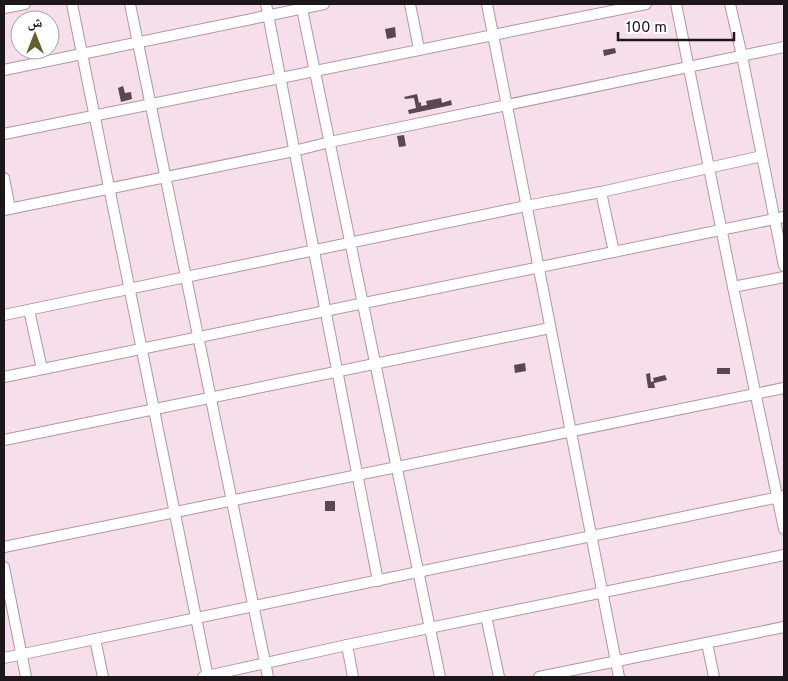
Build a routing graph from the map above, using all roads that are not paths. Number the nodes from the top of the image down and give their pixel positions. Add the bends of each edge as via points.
1 (24, 4) edge
2 (72, 4) edge
3 (130, 4) edge
4 (266, 4) edge
5 (324, 4) edge
6 (410, 4) edge
7 (486, 4) edge
8 (646, 4) edge
9 (676, 4) edge
10 (730, 4) edge
11 (301, 6) edge
12 (4, 8) edge
13 (268, 15) junction
14 (493, 35) junction
15 (138, 42) junction
16 (784, 47) edge
17 (419, 49) junction
18 (82, 54) junction
19 (742, 56) junction
20 (689, 68) junction
21 (4, 70) edge
22 (315, 71) junction
23 (280, 78) junction
24 (150, 104) junction
25 (506, 105) junction
26 (94, 116) junction
27 (4, 134) edge
28 (330, 142) junction
29 (294, 151) junction
30 (762, 156) junction
31 (709, 168) junction
32 (165, 176) junction
33 (4, 178) edge
34 (109, 188) junction
35 (601, 192) junction
36 (526, 206) junction
37 (7, 209) edge
38 (779, 218) edge
39 (722, 230) junction
40 (350, 243) junction
41 (314, 250) junction
42 (614, 252) junction
43 (784, 266) edge
44 (538, 267) junction
45 (186, 277) junction
46 (784, 277) edge
47 (733, 287) junction
48 (130, 289) junction
49 (363, 304) junction
50 (29, 310) junction
51 (326, 311) junction
52 (4, 315) edge
53 (550, 328) junction
54 (198, 337) junction
55 (142, 349) junction
56 (375, 364) junction
57 (42, 369) junction
58 (337, 372) junction
59 (4, 377) edge
60 (784, 388) edge
61 (755, 394) junction
62 (210, 396) junction
63 (154, 408) junction
64 (571, 432) junction
65 (4, 440) edge
66 (397, 467) junction
67 (358, 475) junction
68 (781, 497) edge
69 (232, 500) junction
70 (175, 512) junction
71 (784, 529) edge
72 (591, 536) junction
73 (4, 547) edge
74 (784, 555) edge
75 (4, 567) edge
76 (418, 572) junction
77 (378, 580) junction
78 (602, 592) junction
79 (253, 606) junction
80 (486, 616) junction
81 (196, 618) junction
82 (784, 627) edge
83 (430, 628) junction
84 (95, 639) junction
85 (707, 643) junction
86 (347, 645) junction
87 (21, 654) junction
88 (4, 658) edge
89 (616, 662) junction
90 (265, 663) junction
91 (26, 677) edge
92 (103, 677) edge
93 (206, 677) edge
94 (268, 677) edge
95 (353, 677) edge
96 (440, 677) edge
97 (499, 677) edge
98 (539, 677) edge
99 (619, 677) edge
100 (714, 677) edge

1 - 12 street
2 - 18 street
3 - 15 street
4 - 13 street
5 - 11 street
6 - 17 street
7 - 14 street
8 - 14 street
9 - 20 street
10 - 19 street
11 - 13 street
11 - 22 street
13 - 15 street
13 - 23 street
14 - 17 street
14 - 25 street
15 - 18 street
15 - 24 street
16 - 19 street
17 - 22 street
18 - 21 street
18 - 26 street
19 - 20 street
19 - 30 street
20 - 25 street
20 - 31 street
22 - 23 street
22 - 28 street
23 - 24 street
23 - 29 street
24 - 26 street
24 - 32 street
25 - 28 street
25 - 36 street
26 - 27 street
26 - 34 street
28 - 29 street
28 - 40 street
29 - 32 street
29 - 41 street
30 - 31 street
30 - 38 street
31 - 35 street
31 - 39 street
32 - 34 street
32 - 45 street
33 - 37 street
34 - 37 street
34 - 48 street
35 - 36 street
35 - 42 street
36 - 40 street
36 - 44 street
38 - 39 street
38 - 43 street
39 - 42 street
39 - 47 street
40 - 41 street
40 - 49 street
41 - 45 street
41 - 51 street
42 - 44 street
44 - 49 street
44 - 53 street
45 - 48 street
45 - 54 street
46 - 47 street
47 - 61 street
48 - 50 street
48 - 55 street
49 - 51 street
49 - 56 street
50 - 52 street
50 - 57 street
51 - 54 street
51 - 58 street
53 - 56 street
53 - 64 street
54 - 55 street
54 - 62 street
55 - 57 street
55 - 63 street
56 - 58 street
56 - 66 street
57 - 59 street
58 - 62 street
58 - 67 street
60 - 61 street
61 - 64 street
61 - 68 street
62 - 63 street
62 - 69 street
63 - 65 street
63 - 70 street
64 - 66 street
64 - 72 street
66 - 67 street
66 - 76 street
67 - 69 street
67 - 77 street
68 - 71 street
68 - 72 street
69 - 70 street
69 - 79 street
70 - 73 street
70 - 81 street
72 - 76 street
72 - 78 street
74 - 78 street
75 - 87 street
76 - 77 street
76 - 83 street
77 - 79 street
78 - 80 street
78 - 89 street
79 - 81 street
79 - 90 street
80 - 83 street
80 - 97 street
81 - 84 street
81 - 93 street
82 - 85 street
83 - 86 street
83 - 96 street
84 - 87 street
84 - 92 street
85 - 89 street
85 - 100 street
86 - 90 street
86 - 95 street
87 - 88 street
87 - 91 street
89 - 98 street
89 - 99 street
90 - 93 street
90 - 94 street

